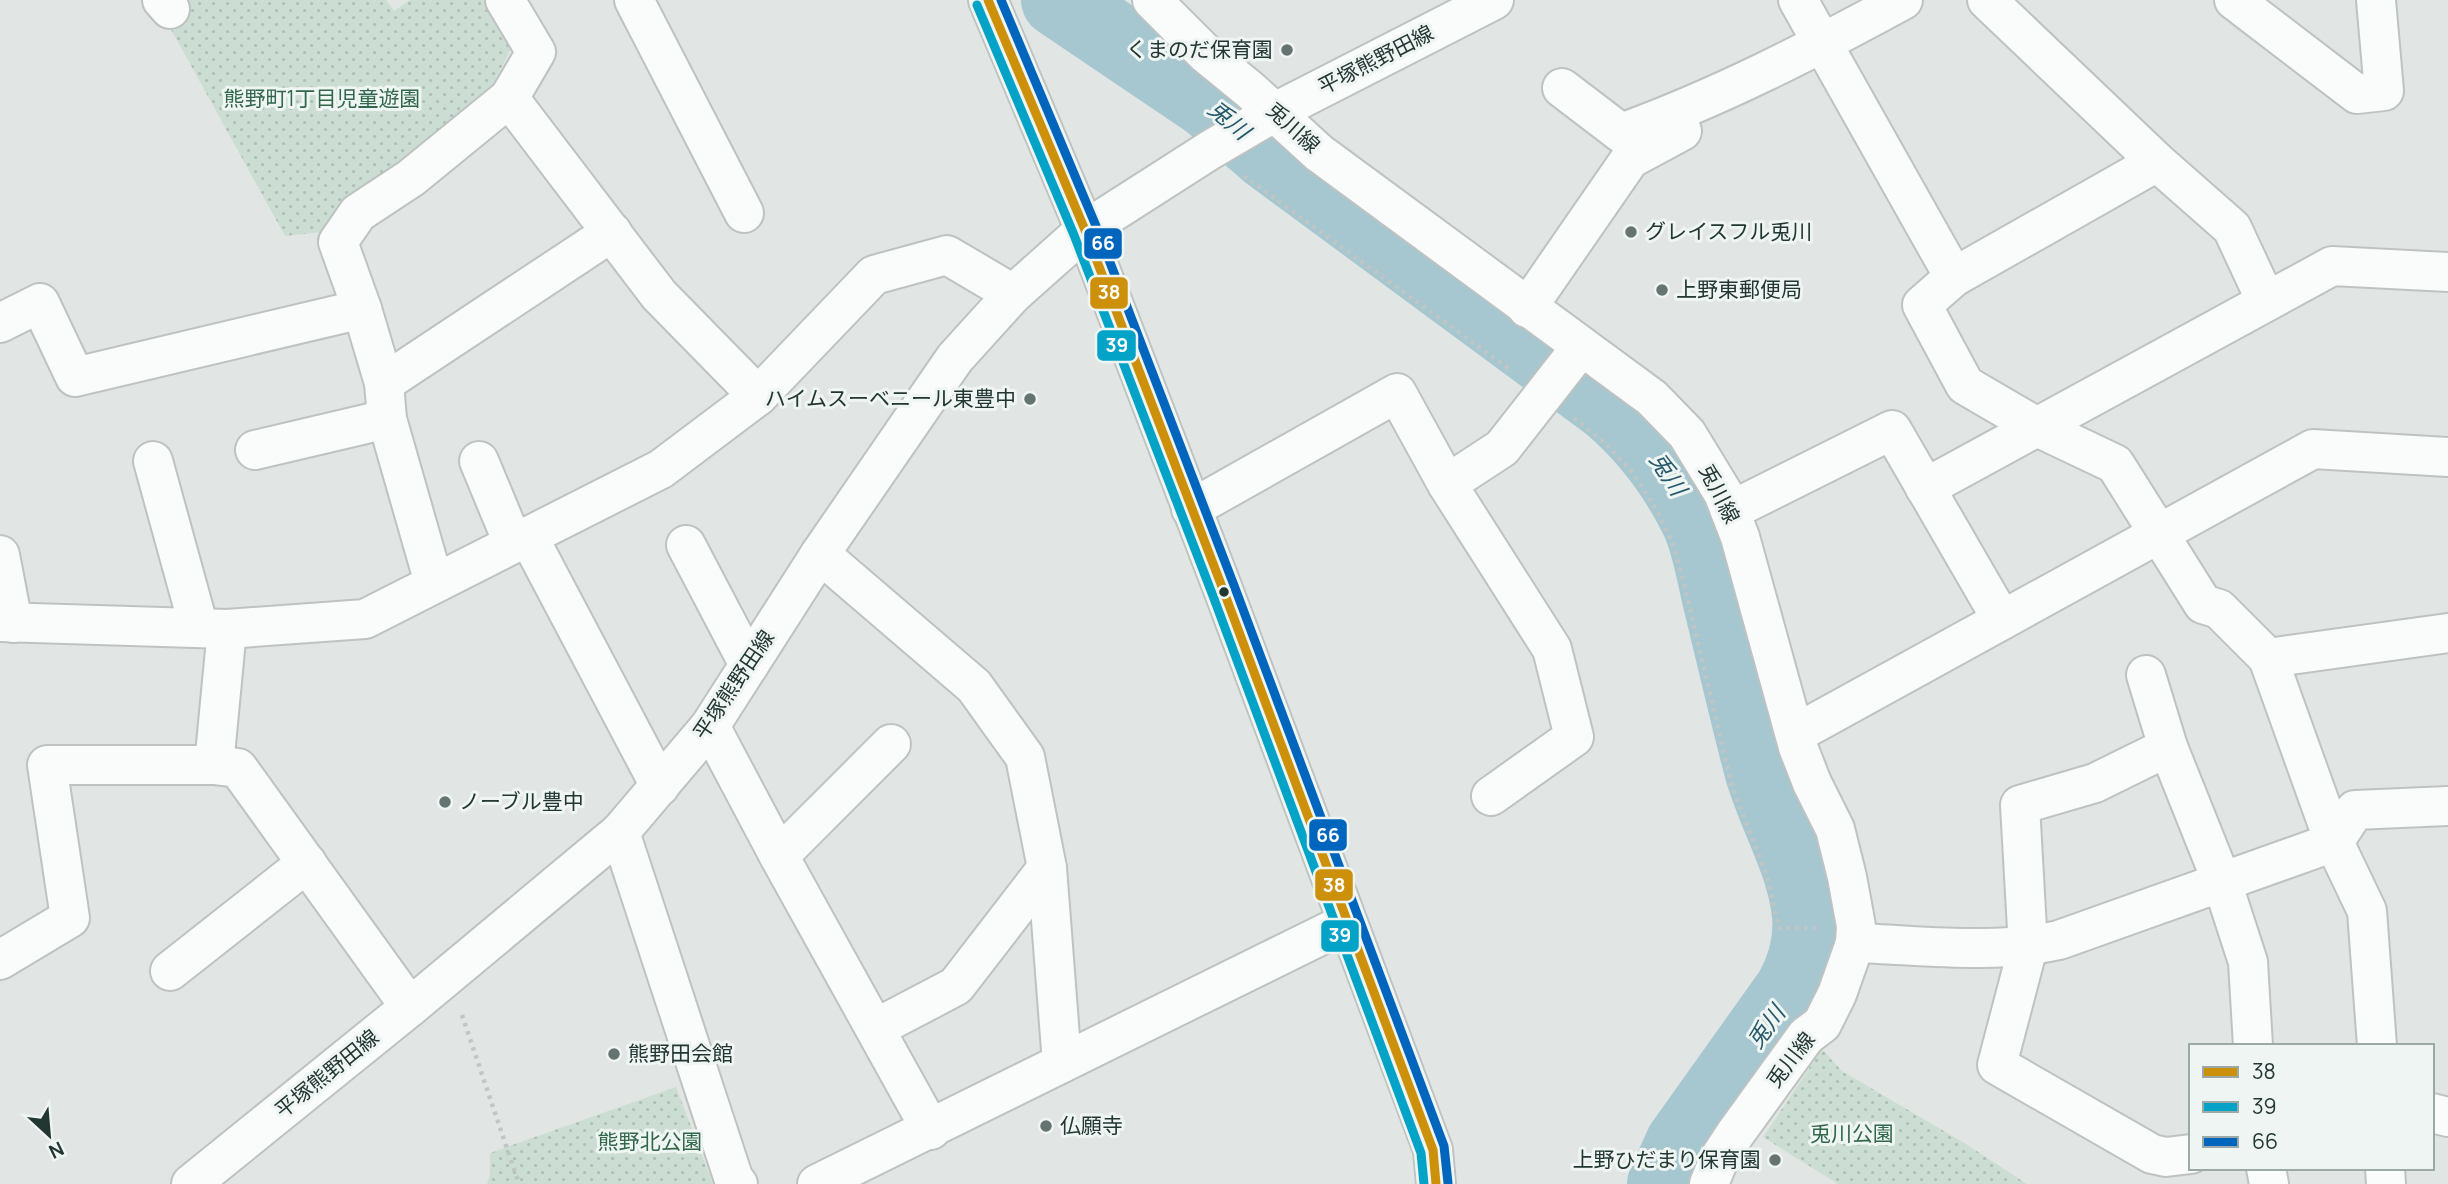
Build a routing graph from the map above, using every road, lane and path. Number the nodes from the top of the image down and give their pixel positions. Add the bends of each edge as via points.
1 (505, 0) edge
2 (634, 0) edge
3 (988, 0) edge
4 (1152, 0) edge
5 (1494, 0) edge
6 (1797, 0) edge
7 (1903, 0) edge
8 (1987, 0) edge
9 (2234, 0) edge
10 (2376, 0) edge
11 (1821, 44) junction
12 (1562, 88) dead end
13 (509, 98) junction
14 (1267, 116) junction
15 (1685, 120) junction
16 (1217, 146) junction
17 (2157, 162) junction
18 (744, 213) dead end
19 (1085, 230) junction
20 (612, 232) junction
21 (2448, 272) edge
22 (1954, 277) junction
23 (1013, 293) junction
24 (2266, 301) junction
25 (1527, 308) junction
26 (362, 309) junction
27 (0, 323) edge
28 (1562, 372) junction
29 (758, 396) junction
30 (386, 401) junction
31 (2037, 427) junction
32 (255, 450) dead end
33 (2448, 457) edge
34 (153, 461) dead end
35 (479, 461) dead end
36 (1447, 484) junction
37 (1925, 488) junction
38 (1191, 509) junction
39 (1730, 512) junction
40 (2158, 536) junction
41 (521, 540) junction
42 (686, 545) dead end
43 (820, 554) junction
44 (0, 555) edge
45 (435, 583) junction
46 (2002, 620) junction
47 (6, 622) edge
48 (213, 628) junction
49 (2448, 633) edge
50 (2268, 658) junction
51 (749, 665) junction
52 (2146, 675) dead end
53 (710, 726) junction
54 (1795, 734) junction
55 (891, 744) dead end
56 (2168, 747) junction
57 (214, 765) junction
58 (660, 786) junction
59 (1491, 796) dead end
60 (2448, 806) edge
61 (620, 832) junction
62 (2334, 842) junction
63 (779, 856) junction
64 (306, 863) junction
65 (1047, 868) junction
66 (2222, 882) junction
67 (1346, 923) junction
68 (1840, 935) junction
69 (2028, 947) junction
70 (0, 960) edge
71 (170, 971) dead end
72 (449, 975) junction
73 (410, 1007) junction
74 (876, 1028) junction
75 (2253, 1044) edge
76 (2378, 1044) edge
77 (1062, 1063) junction
78 (930, 1130) junction
79 (2175, 1165) edge
80 (191, 1184) edge
81 (519, 1184) edge
82 (738, 1184) edge
83 (817, 1184) edge
84 (1436, 1184) edge
85 (1709, 1184) edge

1 - 13 street via 536,52
2 - 18 street
3 - 19 street
4 - 14 street, 兎川線
5 - 14 street, 平塚熊野田線
6 - 11 street
7 - 11 street
8 - 17 street
9 - 10 street via 2357,94 2384,91
11 - 15 street
11 - 22 street
12 - 15 street via 1621,133
13 - 20 street
13 - 26 street via 411,178 358,213 338,242
14 - 16 street, 平塚熊野田線
14 - 25 street, 兎川線
15 - 25 street via 1630,159
16 - 19 street, 平塚熊野田線
16 - 28 path
17 - 22 street
17 - 24 street via 2232,228
19 - 23 street, 平塚熊野田線
19 - 38 street
20 - 29 street via 659,295
20 - 30 street
21 - 24 street via 2332,266
22 - 31 street via 1922,305 1965,385
23 - 29 street via 947,255 874,275
23 - 43 street, 平塚熊野田線 via 955,358
24 - 31 street
25 - 28 street, 兎川線
26 - 27 street via 75,377 40,303
26 - 30 street
28 - 36 street via 1502,449
28 - 39 street, 兎川線 via 1652,398 1687,434
28 - 68 path via 1596,435 1642,485 1667,532 1682,574 1732,787 1767,876 1779,928
29 - 41 street via 661,469
30 - 32 street
30 - 45 street
31 - 37 street
31 - 40 street via 2115,464
33 - 40 street via 2313,449
34 - 48 street
35 - 41 street
36 - 38 street via 1397,393
36 - 59 street via 1552,649 1573,737
37 - 39 street via 1892,430
37 - 46 street
38 - 67 street
39 - 54 street, 兎川線
40 - 46 street
40 - 50 street via 2203,604 2219,609
41 - 45 street
41 - 58 street
42 - 51 street
43 - 51 street, 平塚熊野田線
43 - 65 street via 974,686 1025,757
44 - 47 street
45 - 48 street via 365,619
46 - 54 street
47 - 48 street
48 - 57 street
49 - 50 street
50 - 62 street
51 - 53 street, 平塚熊野田線
52 - 56 street
53 - 58 street, 平塚熊野田線
53 - 63 street
54 - 68 street, 兎川線 via 1835,829 1854,912
55 - 63 street
56 - 66 street
56 - 69 street via 2095,783 2020,805
57 - 64 street via 238,768
57 - 70 street via 47,765 70,918
58 - 61 street, 平塚熊野田線
60 - 62 street via 2356,810
61 - 72 street, 平塚熊野田線
61 - 82 street
62 - 66 street
62 - 76 street via 2367,911
63 - 74 street
64 - 71 street
64 - 73 street
65 - 74 street via 956,986
65 - 77 street
66 - 69 street
66 - 75 street via 2248,962
67 - 77 street
67 - 84 street via 1433,1150
68 - 69 street
68 - 85 street, 兎川線 via 1837,994 1822,1024 1805,1036 1735,1134
69 - 79 street via 1997,1065
72 - 73 street, 平塚熊野田線
72 - 81 path
73 - 80 street, 平塚熊野田線
74 - 78 street
77 - 78 street
78 - 83 street

